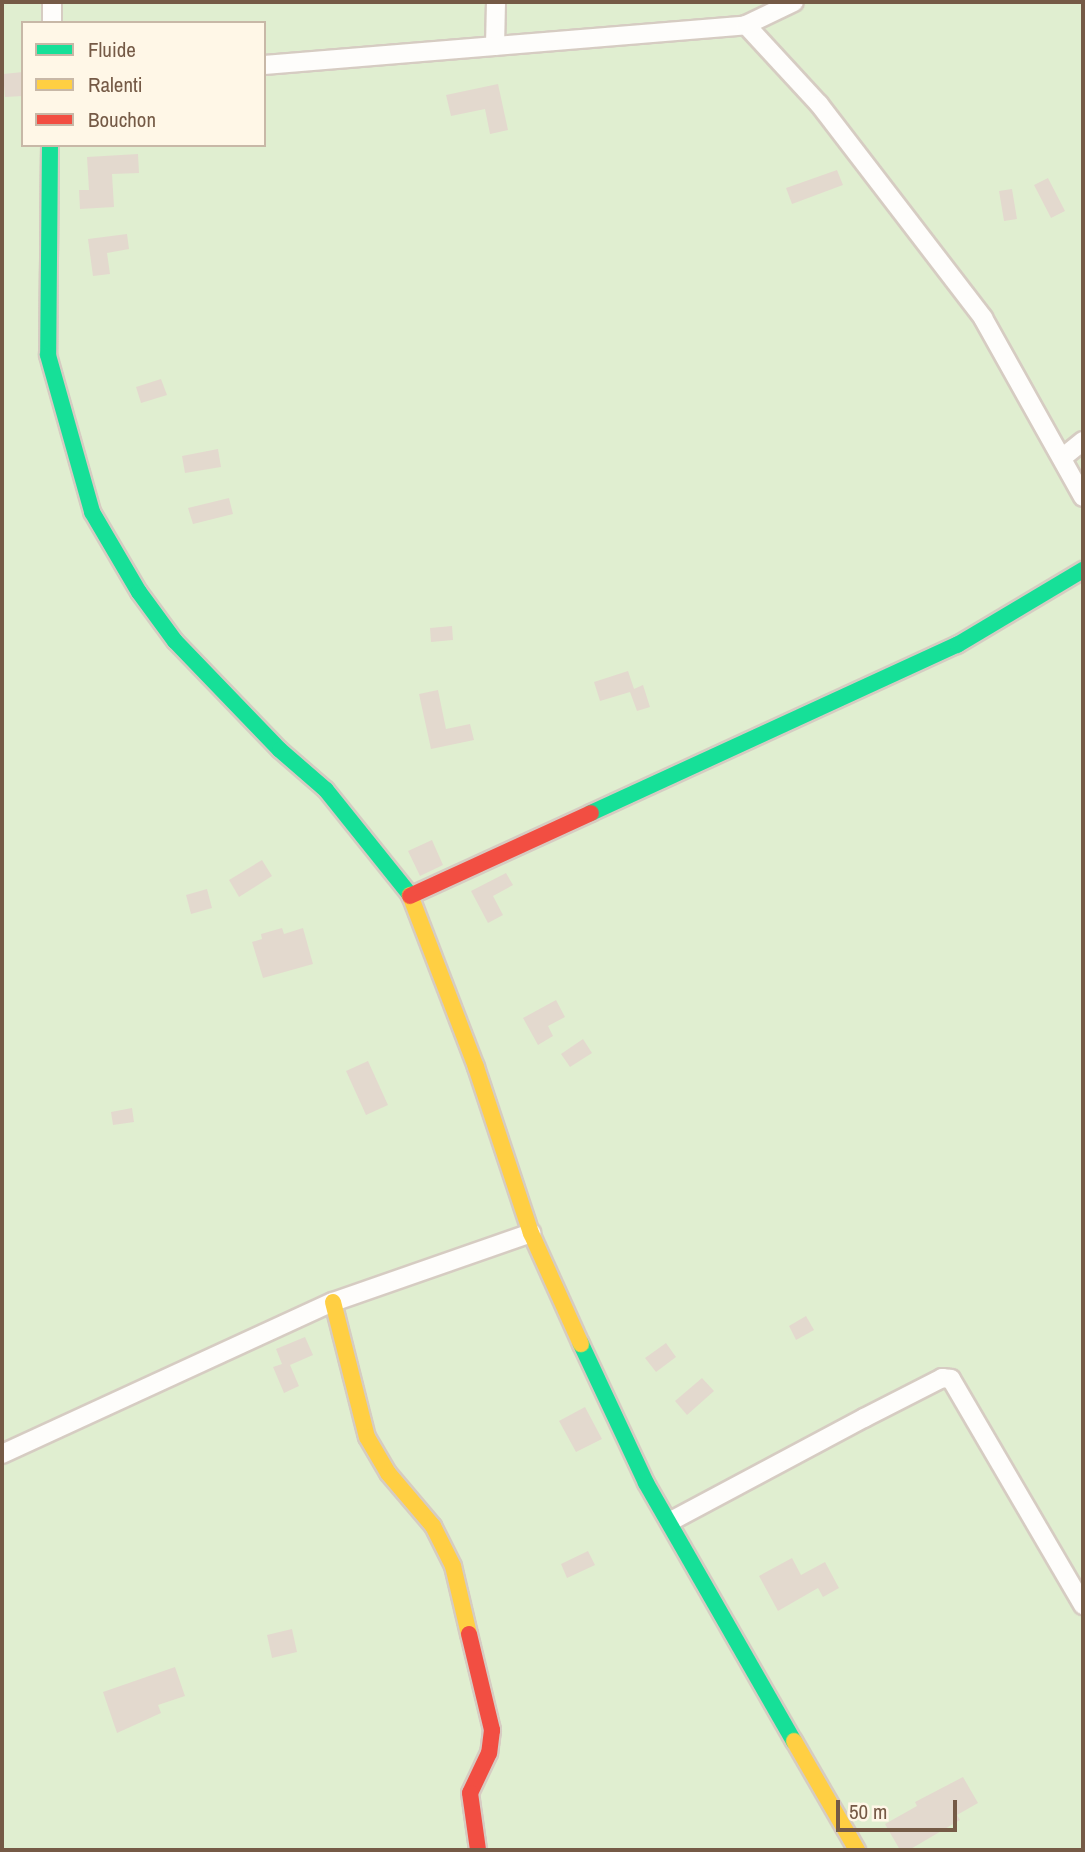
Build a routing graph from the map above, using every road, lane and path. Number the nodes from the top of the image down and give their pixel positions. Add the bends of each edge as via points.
1 (52, 2) edge
2 (496, 2) edge
3 (794, 2) edge
4 (52, 21) edge
5 (746, 25) junction
6 (495, 46) junction
7 (266, 65) edge
8 (50, 147) edge
9 (1083, 442) edge
10 (1062, 458) junction
11 (1083, 497) edge
12 (1082, 569) edge
13 (410, 895) junction
14 (531, 1233) junction
15 (334, 1302) junction
16 (2, 1454) edge
17 (671, 1521) junction
18 (1083, 1605) edge
19 (478, 1850) edge
20 (857, 1850) edge

1 - 4 street
2 - 6 street
3 - 5 street
5 - 6 street
5 - 10 street via 819,104 984,318
6 - 7 street
8 - 13 street via 48,355 92,512 175,642 280,750 326,790
9 - 10 street
10 - 11 street
12 - 13 street via 957,645
13 - 14 street via 476,1066
14 - 15 street
14 - 17 street via 629,1448
15 - 16 street
15 - 19 street via 367,1437 388,1474 433,1526 453,1566 492,1730 489,1753 470,1793
17 - 18 street via 942,1378 951,1379
17 - 20 street via 793,1745

